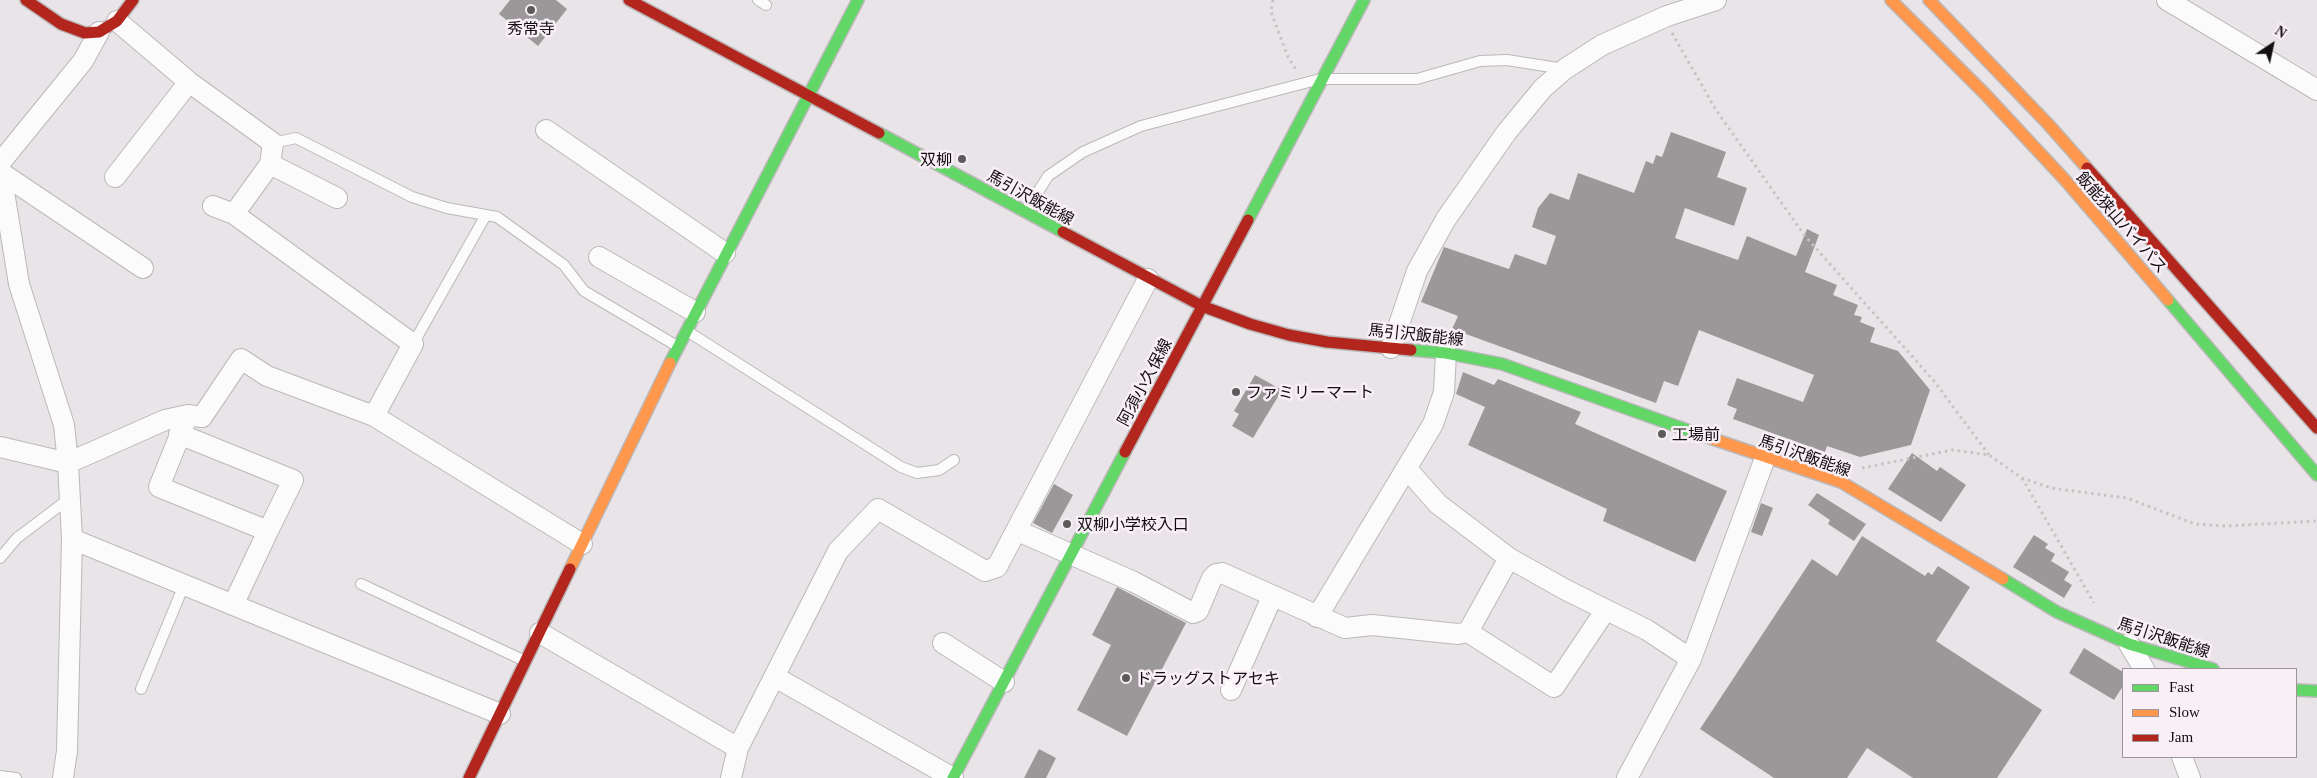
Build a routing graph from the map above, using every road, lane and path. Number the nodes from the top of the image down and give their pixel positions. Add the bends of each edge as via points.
1 (26, 0) edge
2 (133, 0) edge
3 (629, 0) edge
4 (858, 0) edge
5 (1274, 0) edge
6 (1364, 0) edge
7 (1716, 0) edge
8 (1891, 0) edge
9 (1929, 0) edge
10 (2166, 0) edge
11 (1667, 16) junction
12 (117, 21) junction
13 (99, 32) junction
14 (1565, 69) junction
15 (1320, 79) junction
16 (189, 82) junction
17 (1304, 83) junction
18 (2317, 90) edge
19 (806, 96) junction
20 (546, 130) dead end
21 (273, 143) junction
22 (270, 164) junction
23 (0, 169) edge
24 (115, 177) dead end
25 (337, 198) dead end
26 (214, 206) dead end
27 (1025, 212) junction
28 (234, 214) junction
29 (486, 216) junction
30 (725, 253) junction
31 (599, 257) dead end
32 (143, 268) dead end
33 (1148, 279) junction
34 (1202, 306) junction
35 (695, 312) junction
36 (686, 330) junction
37 (413, 344) junction
38 (678, 347) junction
39 (1390, 348) junction
40 (1446, 353) junction
41 (188, 415) junction
42 (374, 416) junction
43 (2317, 428) edge
44 (179, 434) junction
45 (0, 447) edge
46 (1989, 455) junction
47 (1765, 458) junction
48 (954, 460) dead end
49 (68, 463) junction
50 (1407, 469) junction
51 (2317, 475) edge
52 (2022, 478) junction
53 (1841, 482) junction
54 (70, 498) junction
55 (2317, 521) edge
56 (268, 531) junction
57 (1018, 531) junction
58 (72, 539) junction
59 (582, 544) junction
60 (1071, 555) junction
61 (0, 558) edge
62 (1509, 558) junction
63 (361, 584) dead end
64 (184, 585) junction
65 (1272, 596) junction
66 (233, 605) junction
67 (1605, 611) junction
68 (1316, 617) junction
69 (1468, 632) junction
70 (2098, 632) junction
71 (540, 634) junction
72 (943, 643) dead end
73 (2128, 644) junction
74 (1691, 659) junction
75 (526, 662) junction
76 (2143, 668) edge
77 (2210, 668) edge
78 (775, 677) junction
79 (1004, 682) junction
80 (141, 689) dead end
81 (1231, 690) dead end
82 (2297, 690) edge
83 (2317, 691) edge
84 (500, 714) junction
85 (738, 748) junction
86 (2182, 758) edge
87 (0, 776) edge
88 (16, 778) edge
89 (63, 778) edge
90 (469, 778) edge
91 (730, 778) edge
92 (953, 778) edge
93 (1627, 778) edge
94 (2190, 778) edge

1 - 13 main road via 75,31
2 - 12 main road
3 - 19 main road, 馬引沢飯能線
4 - 19 main road
5 - 17 path via 1272,12 1288,57
6 - 15 main road, 阿須小久保線
7 - 11 street
8 - 51 main road, 飯能狭山バイパス via 2065,180
9 - 43 main road, 飯能狭山バイパス via 2048,124
10 - 18 street
11 - 14 street via 1602,45
11 - 46 path via 1674,39 1716,110 1805,236 1934,381
12 - 13 main road
12 - 16 street
13 - 23 street via 83,61
14 - 15 lane via 1507,60 1480,61 1417,78
14 - 39 street via 1543,88 1506,133 1446,218 1417,271
15 - 17 lane
15 - 34 main road, 阿須小久保線
16 - 21 street
16 - 24 street
17 - 27 lane via 1141,126 1083,152 1048,176
19 - 27 main road, 馬引沢飯能線
19 - 30 main road
20 - 30 street
21 - 22 street
21 - 29 lane via 296,138 412,197
22 - 25 street
22 - 28 street
23 - 32 street
23 - 49 street via 19,284 64,425
26 - 28 street
27 - 33 main road, 馬引沢飯能線
28 - 37 street
29 - 37 lane
29 - 38 lane via 497,218 564,265 584,291
30 - 35 main road
31 - 35 street
33 - 34 main road, 馬引沢飯能線
33 - 57 street
34 - 39 main road, 馬引沢飯能線 via 1289,335
34 - 60 main road, 阿須小久保線
35 - 36 main road
36 - 38 main road
36 - 48 lane via 901,467 917,473 939,470
37 - 42 street
38 - 59 main road
39 - 40 main road, 馬引沢飯能線
40 - 47 main road, 馬引沢飯能線 via 1502,364
40 - 50 street via 1444,392 1433,424
41 - 42 street via 202,417 241,359 267,376
41 - 44 street
41 - 49 street via 165,420
42 - 59 street
44 - 56 street via 159,487
44 - 56 street via 293,480
45 - 49 street
46 - 52 path
46 - 53 path via 1952,450 1858,469
47 - 53 main road, 馬引沢飯能線
47 - 74 street
49 - 54 street
50 - 62 street via 1438,504
50 - 68 street
52 - 55 path via 2051,488 2127,498 2195,524 2225,526
52 - 70 path via 2098,611
53 - 70 main road, 馬引沢飯能線 via 2010,586
54 - 58 street
54 - 61 lane via 17,538
56 - 66 street
57 - 60 street
57 - 78 street via 997,567 986,571 878,509 838,551
58 - 64 street
58 - 89 street via 67,751
59 - 71 main road
60 - 65 street via 1193,612 1198,611 1216,574 1222,573
60 - 79 main road, 阿須小久保線
62 - 67 street
62 - 69 street
63 - 75 lane
64 - 66 street
64 - 80 lane
65 - 68 street
65 - 81 street
66 - 84 street
67 - 69 street via 1554,687
67 - 74 street via 1647,630
68 - 69 street via 1345,628 1372,626 1458,634
70 - 73 main road, 馬引沢飯能線
71 - 75 main road
71 - 85 street
72 - 79 street
73 - 76 street
73 - 77 main road, 馬引沢飯能線
74 - 93 street
75 - 84 main road
78 - 85 street
78 - 92 street
79 - 92 main road, 阿須小久保線
82 - 83 main road
84 - 90 main road
85 - 91 street
86 - 94 street
87 - 88 lane

